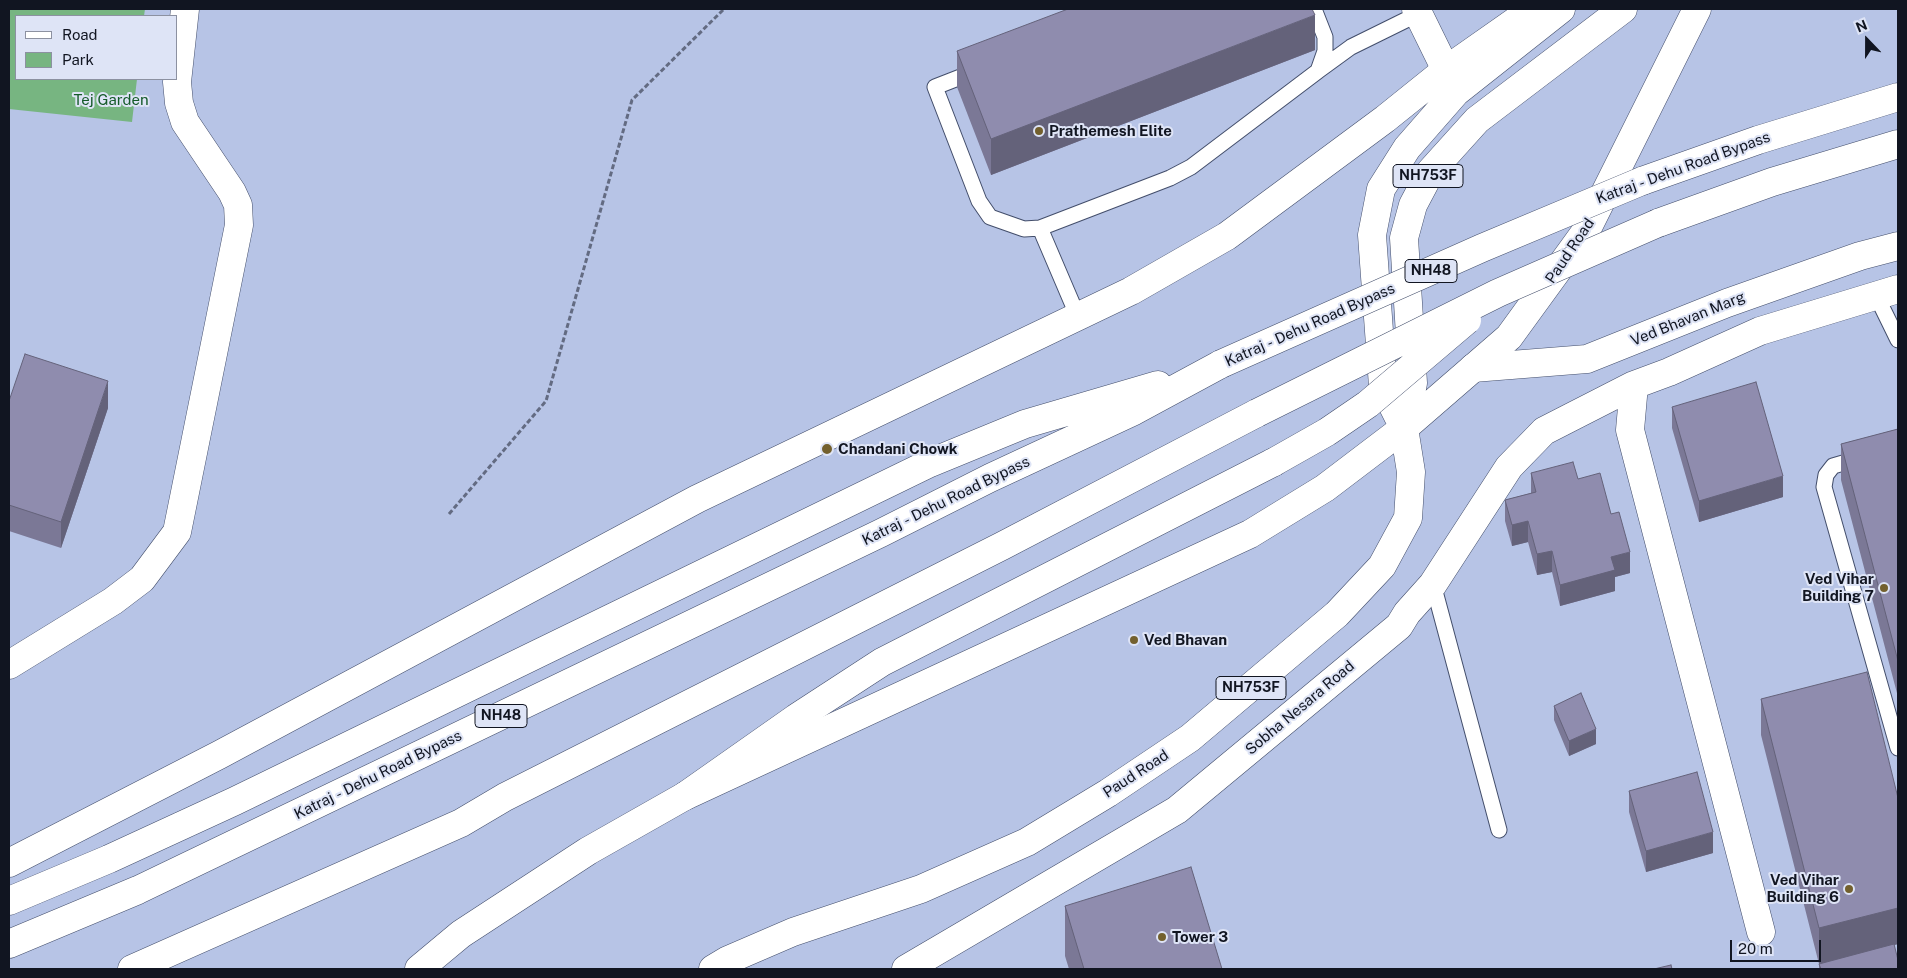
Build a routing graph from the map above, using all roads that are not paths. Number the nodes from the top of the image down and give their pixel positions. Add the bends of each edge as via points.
1 (185, 9) edge
2 (1314, 9) edge
3 (1533, 9) edge
4 (1561, 9) edge
5 (1623, 9) edge
6 (1697, 9) edge
7 (1417, 11) edge
8 (989, 65) edge
9 (178, 66) edge
10 (1446, 70) junction
11 (1318, 72) junction
12 (176, 80) edge
13 (1898, 97) edge
14 (1898, 144) edge
15 (1040, 228) junction
16 (1898, 246) edge
17 (1887, 292) edge
18 (1498, 293) junction
19 (1078, 317) junction
20 (1898, 340) edge
21 (1221, 364) junction
22 (1473, 368) junction
23 (1634, 385) junction
24 (1404, 428) junction
25 (1898, 446) edge
26 (1433, 584) junction
27 (9, 666) edge
28 (1898, 748) edge
29 (685, 796) junction
30 (1499, 830) dead end
31 (9, 863) edge
32 (9, 901) edge
33 (1761, 932) dead end
34 (9, 944) edge
35 (132, 969) edge
36 (419, 969) edge
37 (712, 969) edge
38 (906, 969) edge

1 - 9 main road
2 - 11 lane via 1325,37 1325,51
3 - 10 main road
4 - 24 main road, Paud Road / NH753F via 1456,92 1407,148 1381,189 1372,235 1383,386
5 - 24 main road, Paud Road / NH753F via 1477,120 1431,171 1412,205 1404,238 1413,383
6 - 22 main road, Paud Road via 1586,231 1509,337
7 - 10 main road
7 - 11 lane via 1351,47
8 - 15 lane via 935,87 979,201 990,217 1024,229
10 - 19 main road via 1227,236
11 - 15 lane via 1191,167
12 - 27 main road via 185,122 232,192 238,206 239,225 177,532 142,579 113,601
13 - 21 main road, Katraj - Dehu Road Bypass / NH48, bridge via 1758,140 1642,181
14 - 18 main road, bridge via 1772,182 1658,223
15 - 19 lane
16 - 22 main road, Ved Bhavan Marg via 1860,256 1727,303 1587,359
17 - 20 lane
17 - 23 main road, Sobha Nesara Road via 1760,331
18 - 29 main road, bridge via 1368,404 1327,432 882,662
18 - 35 main road, bridge via 505,797 461,823
19 - 31 main road via 697,499 219,755
21 - 32 main road via 1025,424 930,463 235,801
21 - 34 main road, Katraj - Dehu Road Bypass / NH48 via 1134,411 341,793 138,890
22 - 24 main road, Paud Road
23 - 26 main road, Sobha Nesara Road via 1544,431 1509,466
23 - 33 main road via 1630,430
24 - 29 main road via 1325,488 1250,534
24 - 37 main road, Paud Road / NH753F via 1411,472 1408,518 1382,566 1337,614 1190,738 1027,842 922,889 793,932
25 - 28 lane via 1833,466 1826,475 1824,486
26 - 30 lane
26 - 38 main road, Sobha Nesara Road via 1398,626 1177,810
29 - 36 main road via 588,851 461,934

